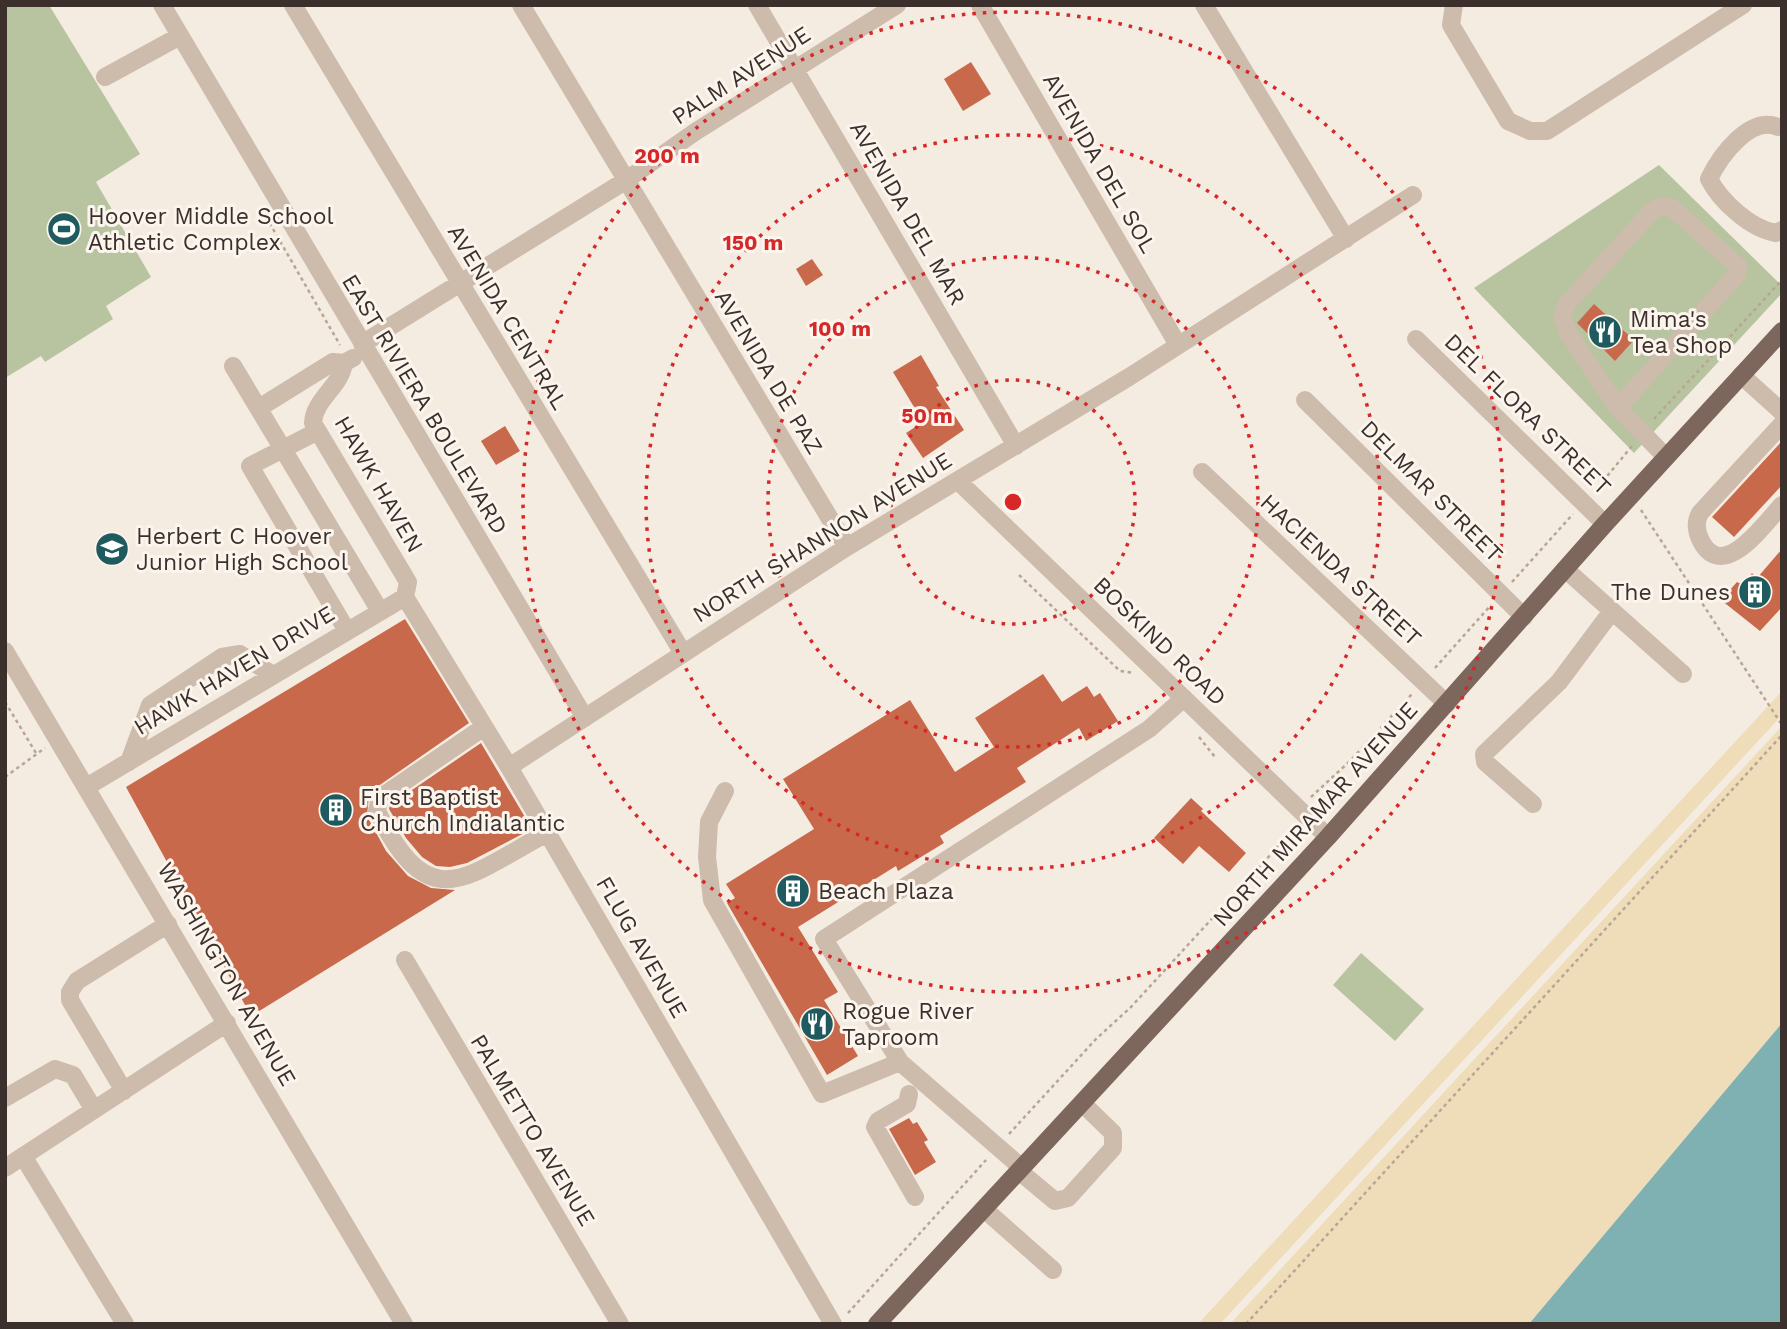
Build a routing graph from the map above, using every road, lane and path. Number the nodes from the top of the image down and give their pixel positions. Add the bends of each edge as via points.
1 (162, 5) edge
2 (293, 5) edge
3 (521, 5) edge
4 (757, 5) edge
5 (897, 5) edge
6 (980, 5) edge
7 (1204, 5) edge
8 (1454, 5) edge
9 (1743, 5) edge
10 (180, 36) junction
11 (796, 69) junction
12 (104, 77) dead end
13 (1781, 127) edge
14 (625, 181) junction
15 (1413, 195) dead end
16 (1782, 230) edge
17 (1346, 239) junction
18 (458, 283) junction
19 (1782, 331) edge
20 (1416, 339) dead end
21 (1178, 345) junction
22 (364, 347) junction
23 (344, 363) junction
24 (233, 366) dead end
25 (1741, 375) junction
26 (1305, 400) dead end
27 (259, 408) junction
28 (1618, 408) junction
29 (1782, 412) edge
30 (1782, 424) edge
31 (318, 430) junction
32 (1016, 446) junction
33 (284, 449) junction
34 (1666, 457) junction
35 (1202, 472) dead end
36 (958, 481) junction
37 (1631, 496) junction
38 (1782, 505) edge
39 (1605, 524) junction
40 (847, 547) junction
41 (1565, 569) junction
42 (1018, 575) dead end
43 (405, 597) junction
44 (380, 611) junction
45 (1612, 611) junction
46 (1524, 617) junction
47 (347, 631) junction
48 (5, 651) edge
49 (682, 653) junction
50 (1140, 674) dead end
51 (1683, 674) dead end
52 (273, 675) junction
53 (1184, 698) junction
54 (5, 702) edge
55 (1447, 704) junction
56 (585, 718) junction
57 (1782, 725) edge
58 (484, 727) junction
59 (1197, 731) dead end
60 (1782, 735) edge
61 (51, 744) dead end
62 (36, 753) dead end
63 (1215, 757) dead end
64 (129, 762) junction
65 (509, 767) junction
66 (5, 777) edge
67 (88, 786) junction
68 (726, 791) dead end
69 (1533, 804) dead end
70 (547, 833) junction
71 (1328, 837) junction
72 (169, 924) junction
73 (405, 960) dead end
74 (227, 1023) junction
75 (900, 1062) junction
76 (124, 1091) junction
77 (909, 1094) dead end
78 (5, 1098) edge
79 (1082, 1103) junction
80 (94, 1110) junction
81 (23, 1156) junction
82 (5, 1168) edge
83 (1021, 1169) junction
84 (915, 1197) dead end
85 (984, 1209) junction
86 (1054, 1270) dead end
87 (125, 1324) edge
88 (404, 1324) edge
89 (620, 1324) edge
90 (833, 1324) edge
91 (877, 1324) edge
92 (1246, 1324) edge

1 - 10 street, EAST RIVIERA BOULEVARD
2 - 18 street, AVENIDA CENTRAL
3 - 14 street, AVENIDA DE PAZ
4 - 11 street, AVENIDA DEL MAR
5 - 11 street, PALM AVENUE
6 - 21 street, AVENIDA DEL SOL
7 - 17 street
8 - 9 street via 1451,25 1508,121 1530,131 1547,131
10 - 12 street
10 - 22 street, EAST RIVIERA BOULEVARD
11 - 14 street, PALM AVENUE
11 - 32 street, AVENIDA DEL MAR
13 - 16 street via 1754,125 1709,179 1756,227 1776,233
14 - 18 street, PALM AVENUE
14 - 40 street, AVENIDA DE PAZ
15 - 17 street, NORTH SHANNON AVENUE
17 - 21 street, NORTH SHANNON AVENUE
18 - 22 street, PALM AVENUE
18 - 49 street, AVENIDA CENTRAL
19 - 25 main road, NORTH MIRAMAR AVENUE
20 - 39 street, DEL FLORA STREET
21 - 32 street, NORTH SHANNON AVENUE
22 - 23 street
22 - 56 street, EAST RIVIERA BOULEVARD
23 - 27 street via 333,362
23 - 31 street, HAWK HAVEN via 343,373 314,412
24 - 27 street
25 - 29 street
25 - 34 main road, NORTH MIRAMAR AVENUE
26 - 46 street, DELMAR STREET
27 - 33 street
28 - 28 street via 1562,317 1567,304 1651,212 1671,207 1738,266 1737,274
28 - 34 street
30 - 38 street via 1700,513 1697,534 1708,551 1722,558 1730,556
31 - 33 street
31 - 43 street, HAWK HAVEN via 408,582
32 - 36 street, NORTH SHANNON AVENUE
33 - 44 street
33 - 47 street via 250,466
34 - 37 main road, NORTH MIRAMAR AVENUE
35 - 55 street, HACIENDA STREET
36 - 40 street, NORTH SHANNON AVENUE
36 - 53 street, BOSKIND ROAD
37 - 39 main road, NORTH MIRAMAR AVENUE
37 - 57 path
39 - 41 main road, NORTH MIRAMAR AVENUE
40 - 49 street, NORTH SHANNON AVENUE
41 - 45 street
41 - 46 main road, NORTH MIRAMAR AVENUE
42 - 50 path via 1120,671
43 - 44 street, HAWK HAVEN DRIVE
43 - 58 street, FLUG AVENUE
44 - 47 street, HAWK HAVEN DRIVE
45 - 51 street
45 - 69 street via 1559,682 1484,754 1485,762
46 - 55 main road, NORTH MIRAMAR AVENUE
47 - 52 street, HAWK HAVEN DRIVE
48 - 67 street, WASHINGTON AVENUE
49 - 56 street, NORTH SHANNON AVENUE
52 - 64 street, HAWK HAVEN DRIVE
52 - 64 street via 240,654 222,657 150,705
53 - 71 street, BOSKIND ROAD
53 - 75 street via 1149,729 824,939
54 - 62 path
55 - 71 main road, NORTH MIRAMAR AVENUE
56 - 65 street, NORTH SHANNON AVENUE
58 - 65 street, FLUG AVENUE
58 - 70 street via 380,798 377,811 386,830 427,877 443,881 462,878
59 - 63 path
60 - 92 path
61 - 66 path
64 - 67 street, HAWK HAVEN DRIVE
65 - 70 street, FLUG AVENUE
67 - 72 street, WASHINGTON AVENUE
68 - 75 street via 709,822 712,900 822,1094
70 - 90 street, FLUG AVENUE
71 - 79 main road, NORTH MIRAMAR AVENUE
72 - 74 street, WASHINGTON AVENUE
72 - 76 street via 73,985 69,996
73 - 89 street, PALMETTO AVENUE
74 - 76 street
74 - 88 street, WASHINGTON AVENUE
75 - 83 street
76 - 80 street
77 - 84 street via 907,1104 875,1127
78 - 80 street via 55,1069 73,1075
79 - 83 main road, NORTH MIRAMAR AVENUE
79 - 83 street via 1116,1140 1068,1198 1055,1201
80 - 81 street
81 - 82 street
81 - 87 street
83 - 85 main road, NORTH MIRAMAR AVENUE
85 - 86 street
85 - 91 main road, NORTH MIRAMAR AVENUE

